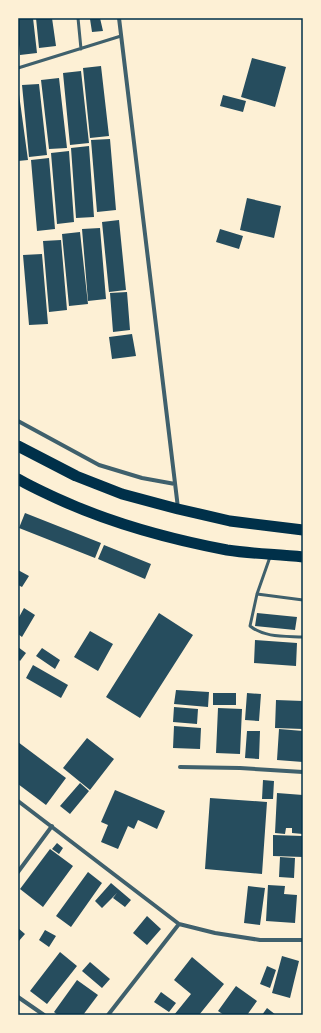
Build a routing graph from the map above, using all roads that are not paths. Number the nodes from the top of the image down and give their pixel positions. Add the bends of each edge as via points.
1 (78, 18) edge
2 (119, 18) edge
3 (121, 36) junction
4 (81, 49) junction
5 (18, 68) edge
6 (18, 421) edge
7 (18, 446) edge
8 (18, 479) edge
9 (175, 484) junction
10 (178, 509) junction
11 (303, 530) edge
12 (271, 554) junction
13 (303, 557) edge
14 (257, 594) junction
15 (303, 600) edge
16 (303, 637) edge
17 (180, 767) dead end
18 (303, 772) edge
19 (18, 801) edge
20 (52, 826) junction
21 (18, 872) edge
22 (179, 924) junction
23 (303, 940) edge
24 (18, 997) edge
25 (44, 1015) edge
26 (108, 1015) edge

1 - 4 lane
2 - 3 street
3 - 4 lane
3 - 9 street
4 - 5 lane
6 - 9 street via 99,465 142,478
7 - 10 highway via 76,476 122,494
8 - 12 highway via 70,505 120,524 228,550
9 - 10 street
10 - 11 highway via 230,521
12 - 13 highway
12 - 14 lane
14 - 15 lane
14 - 16 lane via 250,626 265,635
17 - 18 street
19 - 20 street
20 - 21 street
20 - 22 street
22 - 23 street via 215,934 260,940
22 - 26 street
24 - 25 street

